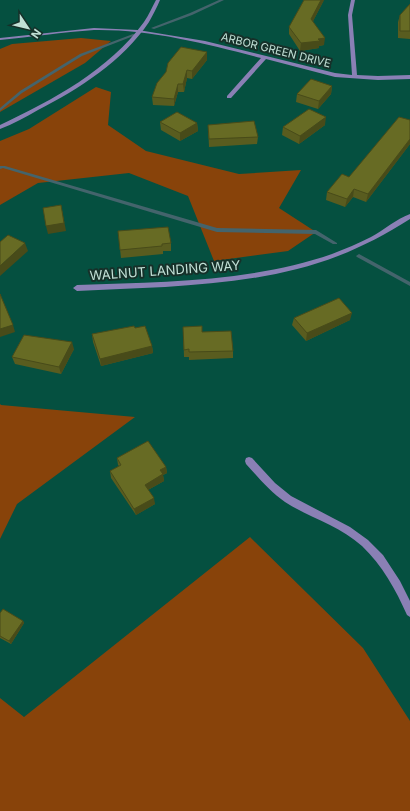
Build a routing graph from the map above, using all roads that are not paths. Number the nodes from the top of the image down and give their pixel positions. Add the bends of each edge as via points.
1 (158, 0) edge
2 (353, 0) edge
3 (138, 31) junction
4 (0, 39) edge
5 (266, 57) junction
6 (355, 77) junction
7 (410, 77) edge
8 (229, 97) dead end
9 (0, 127) edge
10 (410, 216) edge
11 (77, 288) dead end
12 (249, 461) dead end
13 (410, 612) edge

1 - 3 street
2 - 6 street via 350,15
3 - 4 street, ARBOR GREEN DRIVE via 94,29
3 - 5 street, ARBOR GREEN DRIVE via 205,42
3 - 9 street via 96,72 26,115
5 - 6 street, ARBOR GREEN DRIVE via 313,71
5 - 8 street
6 - 7 street, ARBOR GREEN DRIVE
10 - 11 street, WALNUT LANDING WAY via 351,248 292,267 210,281
12 - 13 street via 287,498 342,527 364,543 384,564 400,588

